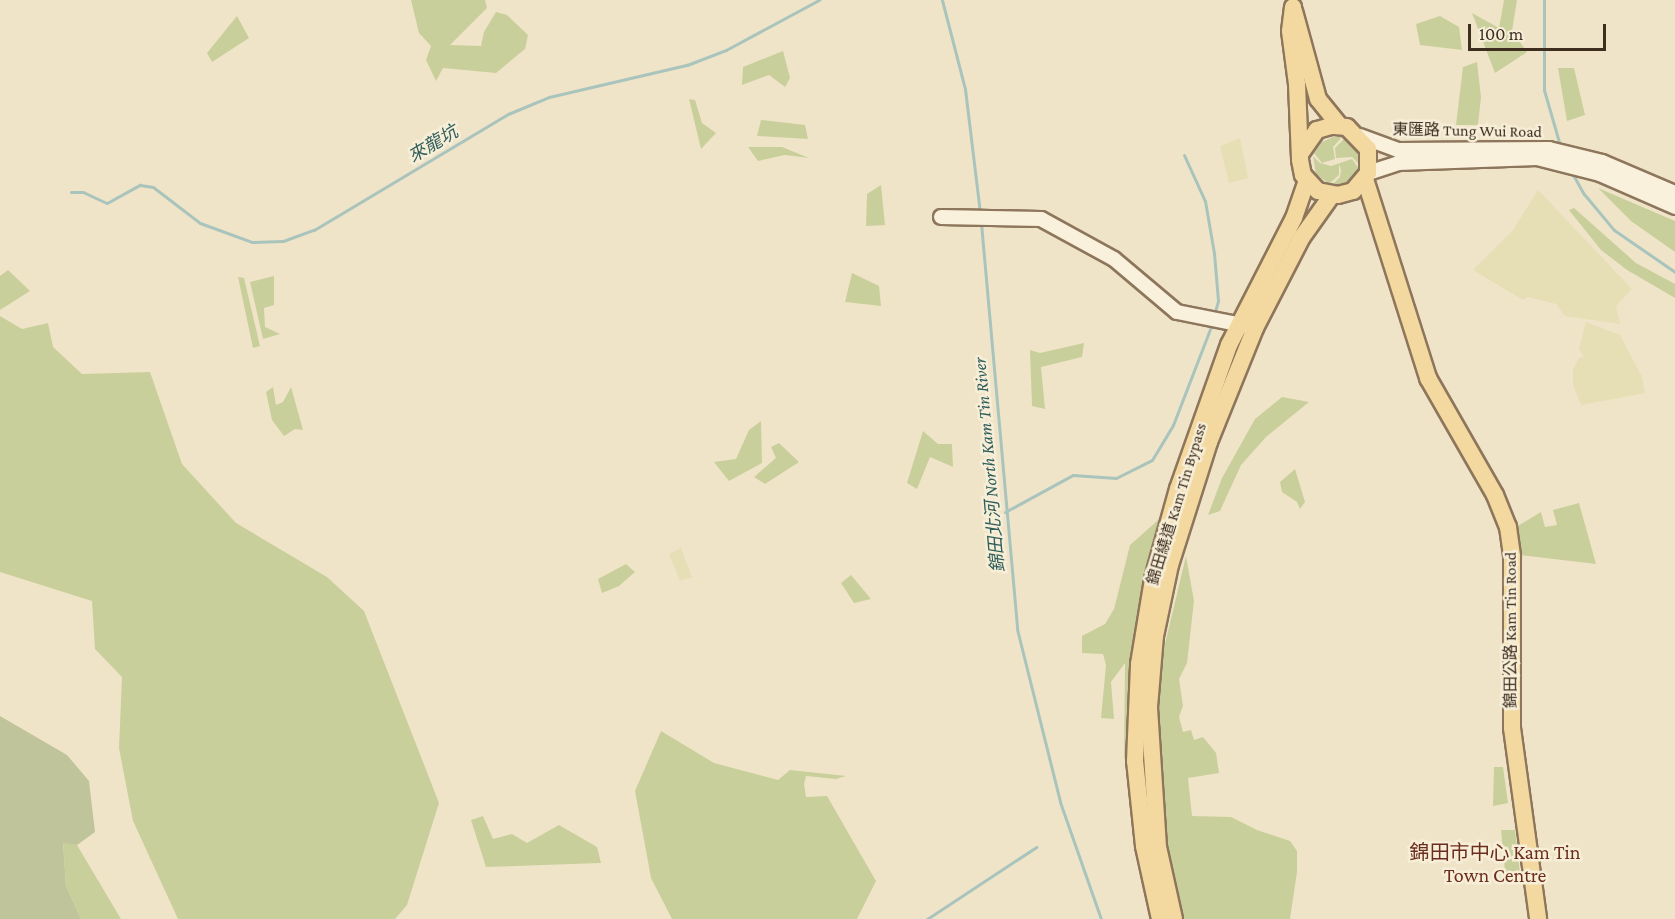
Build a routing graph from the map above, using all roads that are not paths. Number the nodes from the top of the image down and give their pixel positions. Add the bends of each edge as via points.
1 (1292, 4) edge
2 (1339, 125) junction
3 (1360, 136) junction
4 (1531, 152) junction
5 (1301, 153) junction
6 (1601, 168) junction
7 (1366, 176) junction
8 (1307, 181) junction
9 (1675, 193) edge
10 (1338, 195) junction
11 (1675, 207) edge
12 (941, 217) dead end
13 (1376, 224) junction
14 (1229, 323) junction
15 (1255, 328) junction
16 (1160, 919) edge
17 (1174, 919) edge
18 (1538, 919) edge

1 - 2 main road via 1318,99
1 - 5 main road via 1290,31
2 - 3 main road
2 - 5 main road via 1317,130
3 - 4 street, 東匯路 Tung Wui Road via 1398,150
3 - 7 main road, 錦田公路 Kam Tin Road via 1370,157
4 - 6 street, 東匯路 Tung Wui Road
4 - 7 street, 東匯路 Tung Wui Road via 1398,163
5 - 8 main road via 1301,168
6 - 9 street, 東匯路 Tung Wui Road
6 - 11 street, 東匯路 Tung Wui Road
7 - 10 main road
7 - 13 main road, 錦田公路 Kam Tin Road
8 - 10 main road, 錦田公路 Kam Tin Road via 1318,191
8 - 14 main road, 錦田繞道 Kam Tin Bypass via 1294,218
10 - 13 main road, 錦田公路 Kam Tin Road via 1358,200
10 - 15 main road, 錦田繞道 Kam Tin Bypass via 1302,237
12 - 14 street via 1041,219 1114,259 1177,312
13 - 18 main road, 錦田公路 Kam Tin Road via 1428,378 1495,495 1508,527 1512,557 1512,728
14 - 15 street
14 - 16 main road, 錦田繞道 Kam Tin Bypass via 1161,545 1142,637 1136,761 1144,846
15 - 17 main road, 錦田繞道 Kam Tin Bypass via 1188,504 1155,636 1149,707 1150,779 1158,847

